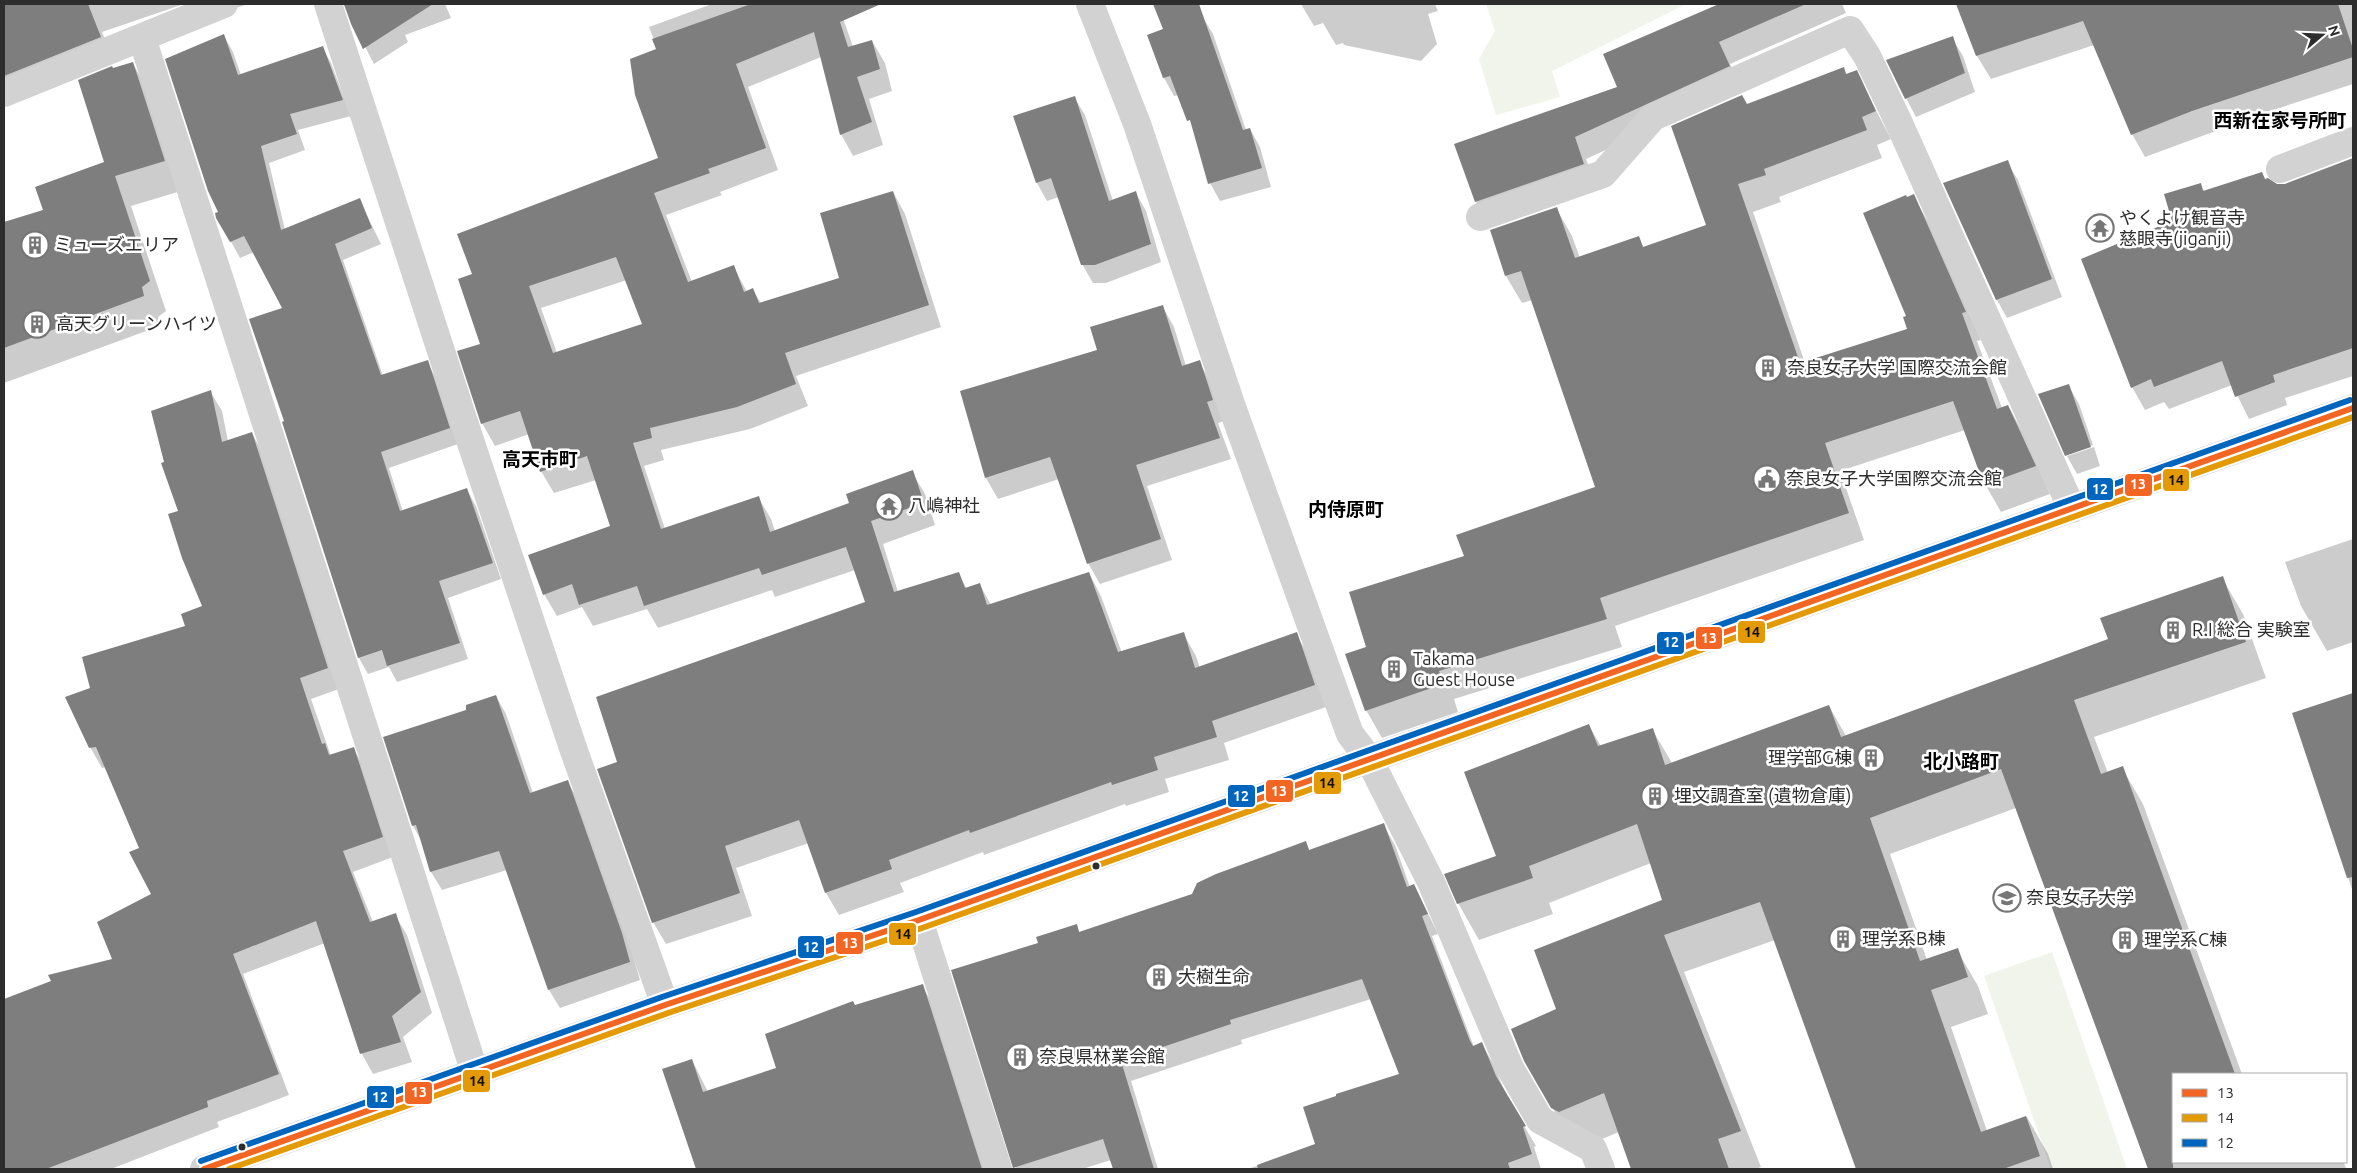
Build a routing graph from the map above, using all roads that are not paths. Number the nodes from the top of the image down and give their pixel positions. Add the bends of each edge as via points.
1 (224, 4) edge
2 (328, 4) edge
3 (1090, 4) edge
4 (142, 38) junction
5 (4, 93) edge
6 (2353, 141) edge
7 (2280, 169) dead end
8 (1480, 217) dead end
9 (2353, 408) edge
10 (2072, 509) junction
11 (1369, 759) junction
12 (919, 920) junction
13 (665, 1005) junction
14 (474, 1073) junction
15 (204, 1169) edge
16 (998, 1169) edge
17 (1601, 1169) edge

1 - 4 street
2 - 13 street via 574,751
3 - 11 street via 1137,124 1232,407 1350,734
4 - 5 street
4 - 14 street
6 - 7 street
8 - 10 street via 1603,174 1653,117 1850,30 1867,56 1898,121
9 - 10 street
10 - 11 street
11 - 12 street
11 - 17 street via 1431,882 1510,1068 1540,1120 1593,1149
12 - 13 street
12 - 16 street
13 - 14 street
14 - 15 street

